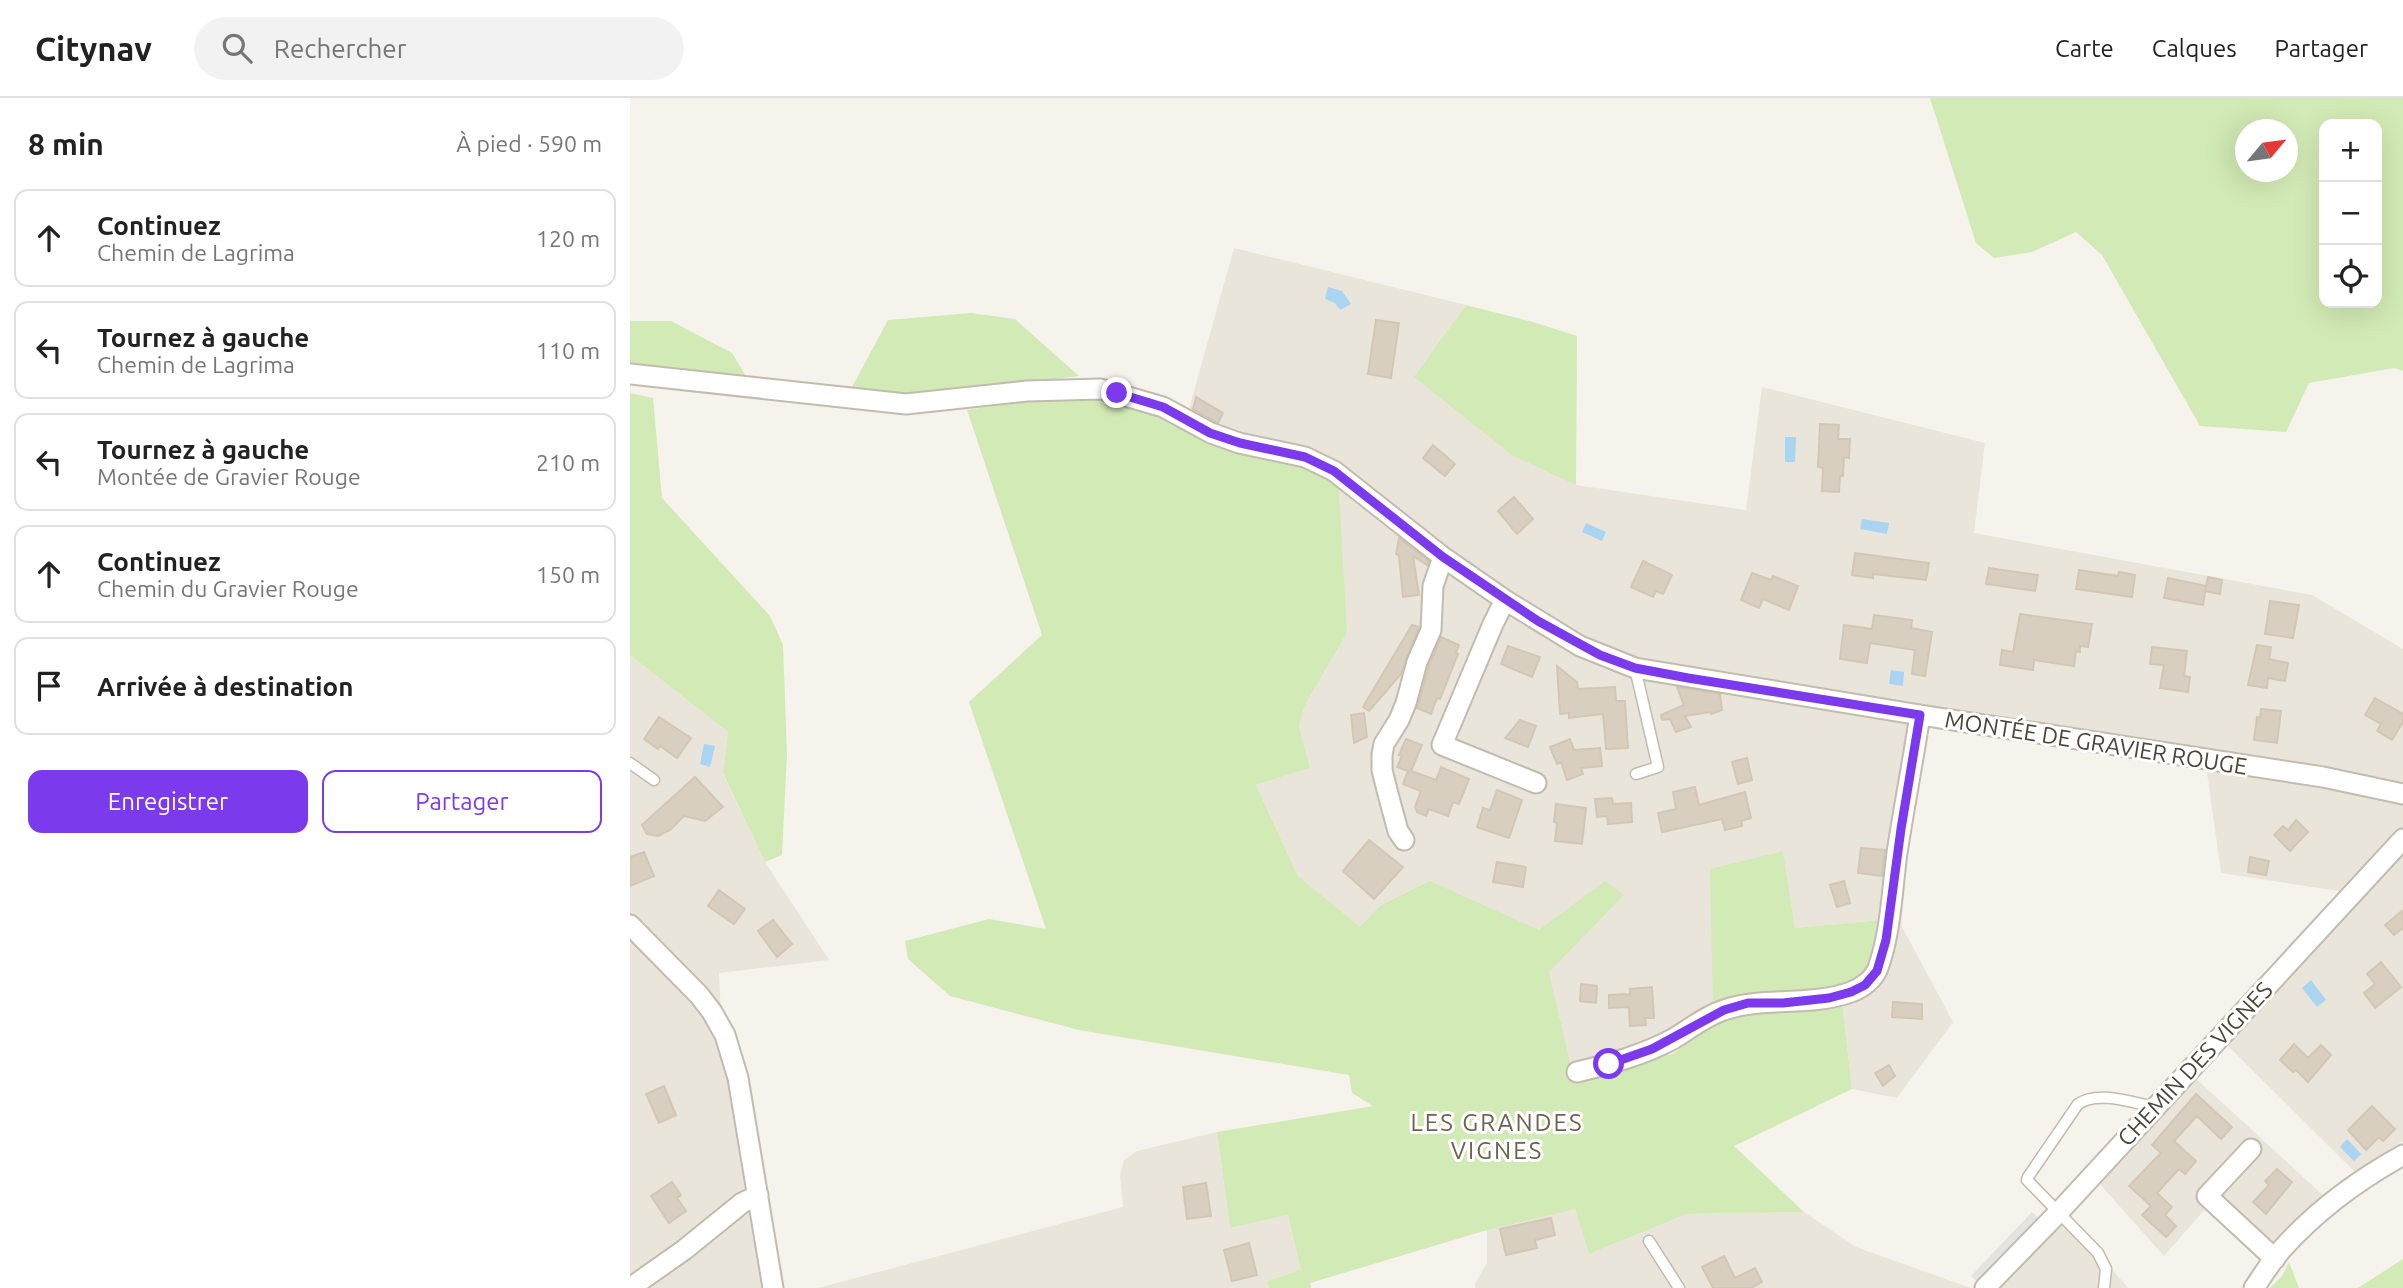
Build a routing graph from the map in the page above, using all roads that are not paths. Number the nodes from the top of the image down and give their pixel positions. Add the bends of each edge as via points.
1 (630, 374) edge
2 (1443, 557) junction
3 (1505, 600) junction
4 (1635, 668) junction
5 (1920, 715) junction
6 (630, 762) edge
7 (1636, 774) dead end
8 (654, 780) dead end
9 (1536, 783) dead end
10 (2403, 794) edge
11 (2403, 839) edge
12 (1404, 840) dead end
13 (630, 925) edge
14 (1577, 1072) dead end
15 (2155, 1107) junction
16 (2251, 1149) dead end
17 (2403, 1155) edge
18 (758, 1195) junction
19 (2058, 1213) junction
20 (1649, 1241) dead end
21 (2275, 1259) junction
22 (630, 1288) edge
23 (773, 1288) edge
24 (1679, 1288) edge
25 (1985, 1288) edge
26 (2104, 1288) edge
27 (2254, 1288) edge

1 - 2 street, MONTÉE DE GRAVIER ROUGE via 906,404 1027,391 1101,389 1163,407 1210,433 1320,464
2 - 3 street, MONTÉE DE GRAVIER ROUGE
2 - 12 street via 1433,586 1431,630 1382,755 1388,794
3 - 4 street, MONTÉE DE GRAVIER ROUGE via 1580,646
3 - 9 street via 1442,745
4 - 5 street, MONTÉE DE GRAVIER ROUGE
4 - 7 lane via 1658,767
5 - 10 street, MONTÉE DE GRAVIER ROUGE via 2323,777
5 - 14 street via 1886,940 1877,971 1865,985 1829,998 1748,1003 1724,1010 1652,1049
6 - 8 lane
11 - 15 street, CHEMIN DES VIGNES
13 - 18 street via 699,996 725,1035 738,1078
15 - 19 street, CHEMIN DES VIGNES
15 - 19 lane via 2098,1097 2078,1104 2027,1180
16 - 21 street via 2207,1195
17 - 21 street via 2331,1202
18 - 22 street
18 - 23 street
19 - 25 street, CHEMIN DES VIGNES
19 - 26 lane via 2098,1253 2106,1269
20 - 24 lane
21 - 27 street

